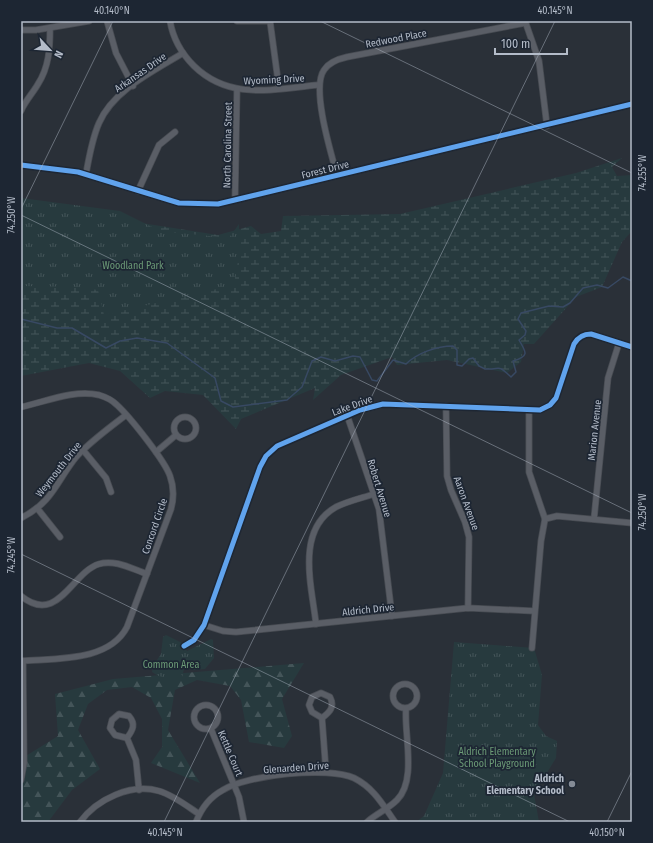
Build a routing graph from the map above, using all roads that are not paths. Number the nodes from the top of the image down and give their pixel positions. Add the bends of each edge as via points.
1 (89, 21) edge
2 (107, 21) edge
3 (170, 21) edge
4 (237, 21) edge
5 (270, 21) edge
6 (525, 22) edge
7 (50, 28) junction
8 (21, 30) edge
9 (183, 53) junction
10 (318, 85) junction
11 (133, 86) junction
12 (279, 88) junction
13 (237, 90) junction
14 (632, 104) edge
15 (21, 111) edge
16 (547, 126) junction
17 (175, 132) dead end
18 (21, 165) edge
19 (86, 174) junction
20 (337, 175) junction
21 (138, 191) junction
22 (235, 200) junction
23 (619, 343) junction
24 (632, 347) edge
25 (446, 406) junction
26 (21, 407) edge
27 (529, 410) junction
28 (126, 415) junction
29 (347, 415) junction
30 (176, 435) dead end
31 (83, 450) junction
32 (156, 452) junction
33 (111, 492) dead end
34 (374, 494) junction
35 (38, 508) junction
36 (21, 518) edge
37 (545, 519) junction
38 (594, 519) junction
39 (632, 523) edge
40 (60, 537) dead end
41 (147, 574) junction
42 (21, 596) edge
43 (468, 608) junction
44 (534, 611) junction
45 (392, 616) junction
46 (316, 624) junction
47 (204, 625) junction
48 (184, 646) dead end
49 (532, 648) dead end
50 (22, 661) edge
51 (406, 709) junction
52 (322, 718) junction
53 (211, 729) junction
54 (127, 738) junction
55 (326, 772) junction
56 (21, 780) edge
57 (234, 784) junction
58 (139, 790) junction
59 (387, 809) junction
60 (199, 814) junction
61 (80, 822) edge
62 (196, 822) edge
63 (244, 822) edge
64 (367, 822) edge
65 (395, 822) edge

1 - 7 street
2 - 11 street via 116,53
3 - 9 street, Wyoming Drive via 174,38
4 - 5 street
5 - 12 street
6 - 10 street, Redwood Place via 336,60 323,71
6 - 16 street, Redwood Place via 539,61
7 - 8 street
7 - 15 street via 50,54 46,67 40,83
9 - 11 street, Arkansas Drive
9 - 13 street, Wyoming Drive via 202,74 216,83
10 - 12 street, Wyoming Drive
10 - 20 street
11 - 19 street, Arkansas Drive via 108,107 99,122
12 - 13 street, Wyoming Drive
13 - 22 street, North Carolina Street
14 - 16 street, Forest Drive
16 - 20 street, Forest Drive
17 - 21 street via 159,145
18 - 19 street, Forest Drive
19 - 21 street, Forest Drive
20 - 22 street, Forest Drive
21 - 22 street, Forest Drive via 186,204
23 - 24 street, Lake Drive
23 - 27 street, Lake Drive via 591,334 578,338 552,402 540,410
23 - 38 street, Marion Avenue via 608,378
25 - 27 street, Lake Drive
25 - 29 street, Lake Drive via 383,404
25 - 43 street, Aaron Avenue via 447,476 469,537
26 - 28 street, Concord Circle via 73,395 91,394 109,399
27 - 37 street via 529,472
28 - 31 street, Weymouth Drive
28 - 32 street, Concord Circle
29 - 34 street, Robert Avenue
29 - 47 street, Lake Drive via 281,444 266,456
30 - 32 street
31 - 33 street via 106,478
31 - 35 street, Weymouth Drive via 50,496
32 - 41 street, Concord Circle via 171,476 173,499
34 - 45 street, Robert Avenue via 382,523
34 - 46 street via 336,508 325,516 314,533 309,558
35 - 36 street, Weymouth Drive
35 - 40 street
37 - 38 street via 557,516
37 - 44 street
38 - 39 street
41 - 42 street via 116,563 100,564 89,569 55,602 37,604
41 - 50 street, Concord Circle via 127,626 122,635 109,647 94,654
43 - 44 street, Aldrich Drive
43 - 45 street, Aldrich Drive
44 - 49 street
45 - 46 street, Aldrich Drive
46 - 47 street, Aldrich Drive via 236,632
47 - 48 street, Lake Drive via 194,640
50 - 56 street via 24,763
51 - 51 street via 397,705 393,697 395,689 404,684 413,688 416,696
51 - 59 street via 408,777 403,793
52 - 52 street via 312,712 309,705 312,697 321,693 330,697 332,703 331,711
52 - 55 street
53 - 53 street via 200,727 196,723 195,713 201,706 208,706 216,712 216,721
53 - 57 street, Kettle Court
54 - 54 street via 112,732 110,724 116,716 126,715 132,719 133,729
54 - 58 street via 136,760
55 - 57 street, Glenarden Drive via 252,779
55 - 59 street, Glenarden Drive via 348,776 361,782 374,792
57 - 60 street, Glenarden Drive via 212,798
57 - 63 street, Kettle Court
58 - 60 street via 164,793
58 - 61 street via 102,801
59 - 64 street
59 - 65 street, Glenarden Drive
60 - 62 street, Glenarden Drive

